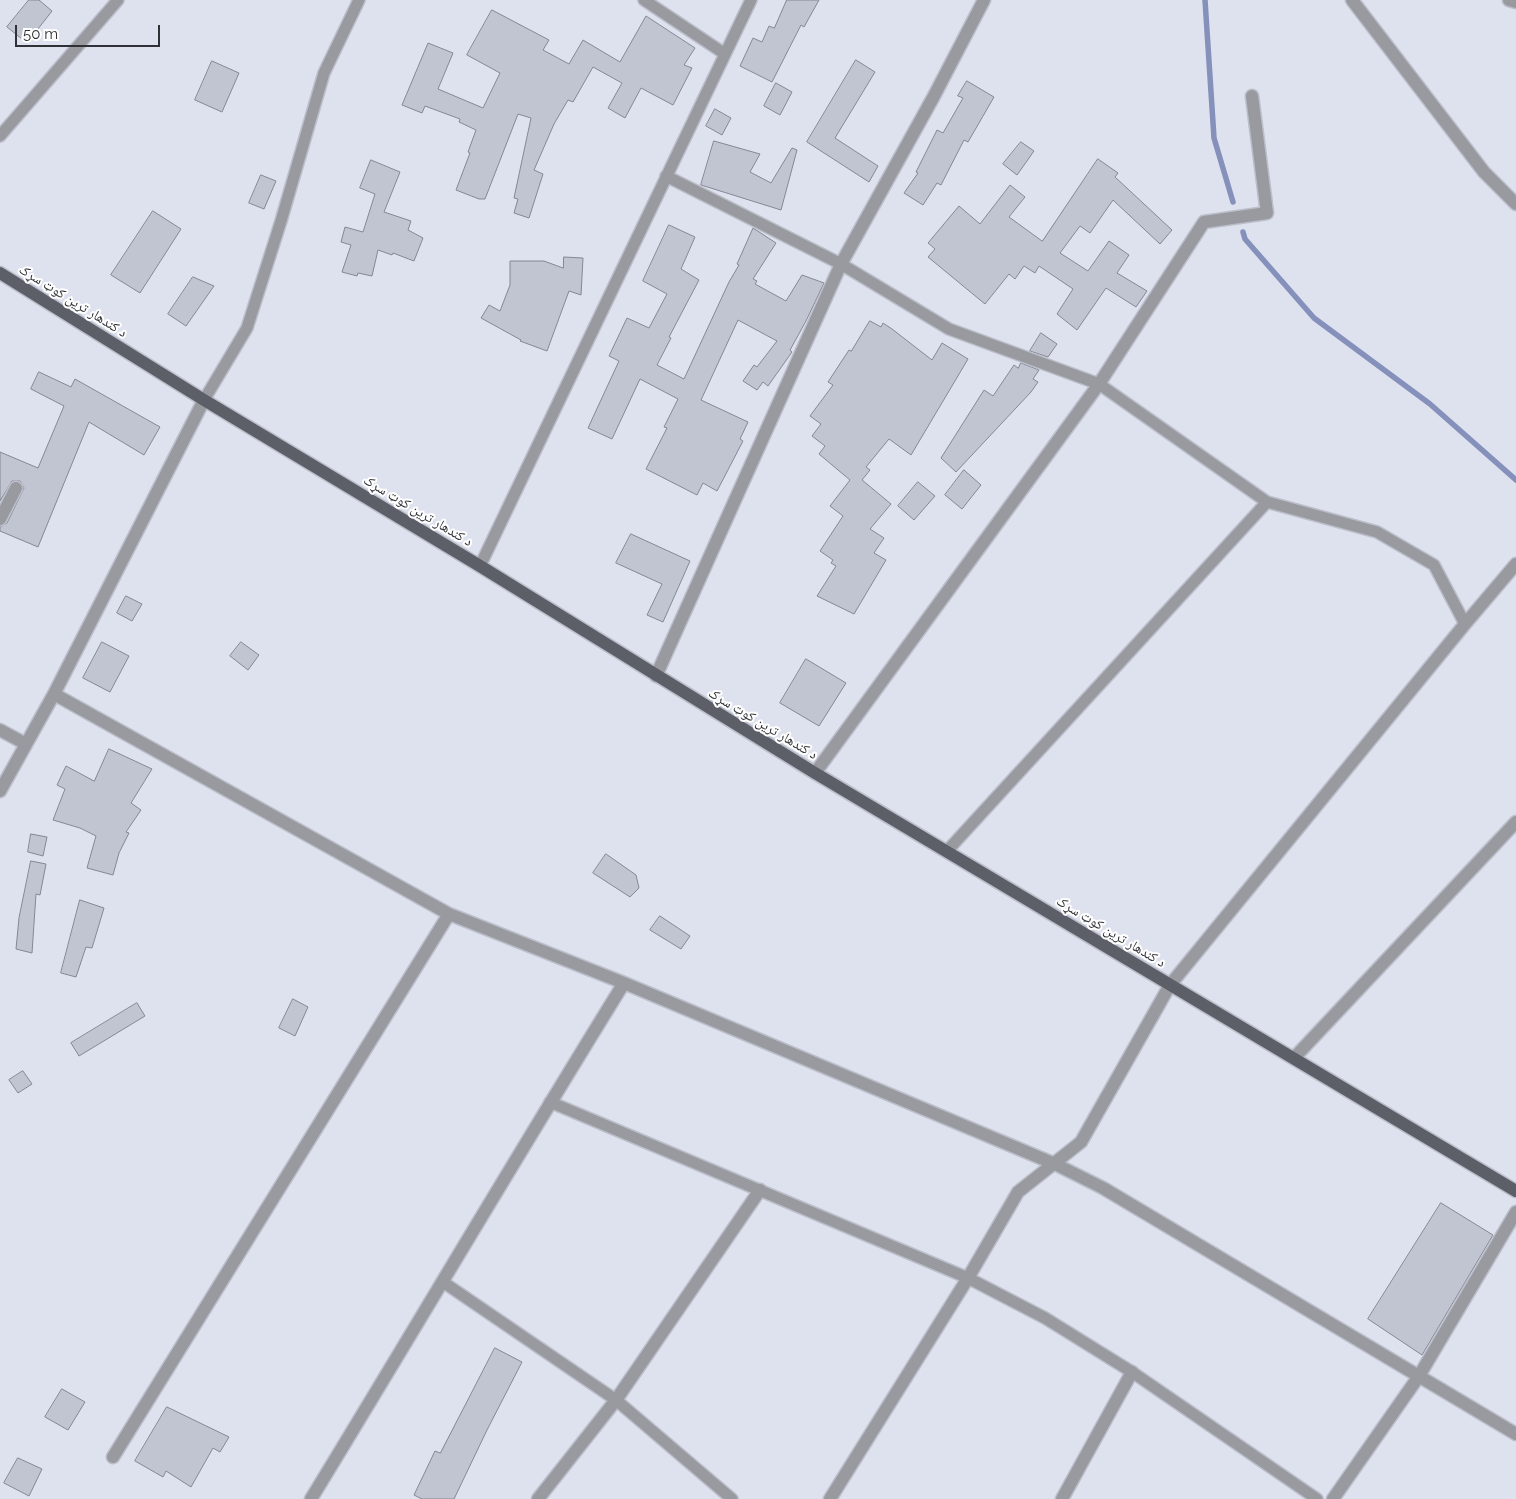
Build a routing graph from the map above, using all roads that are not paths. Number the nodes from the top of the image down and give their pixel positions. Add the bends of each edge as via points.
1 (118, 0) edge
2 (359, 0) edge
3 (644, 0) edge
4 (751, 0) edge
5 (984, 0) edge
6 (1352, 0) edge
7 (1509, 0) edge
8 (1516, 2) edge
9 (725, 54) junction
10 (1252, 96) dead end
11 (0, 136) edge
12 (666, 176) junction
13 (1516, 204) edge
14 (841, 264) junction
15 (0, 273) edge
16 (1099, 384) junction
17 (204, 400) junction
18 (16, 488) dead end
19 (1267, 502) junction
20 (0, 519) edge
21 (1516, 564) edge
22 (480, 566) junction
23 (1465, 624) junction
24 (656, 676) junction
25 (54, 694) junction
26 (0, 730) edge
27 (26, 744) junction
28 (814, 773) junction
29 (0, 791) edge
30 (1516, 822) edge
31 (947, 851) junction
32 (449, 914) junction
33 (624, 983) junction
34 (1170, 985) junction
35 (1294, 1058) junction
36 (550, 1102) junction
37 (1055, 1164) junction
38 (760, 1190) junction
39 (1516, 1191) edge
40 (1516, 1212) edge
41 (968, 1278) junction
42 (444, 1282) junction
43 (1132, 1372) junction
44 (1419, 1376) junction
45 (616, 1400) junction
46 (1516, 1434) edge
47 (113, 1457) dead end
48 (311, 1499) edge
49 (538, 1499) edge
50 (732, 1499) edge
51 (830, 1499) edge
52 (1062, 1499) edge
53 (1318, 1499) edge
54 (1333, 1499) edge

1 - 11 lane
2 - 17 lane via 324,73 247,328
3 - 9 lane
4 - 9 lane
5 - 14 street
6 - 13 street via 1484,172
7 - 8 street
9 - 12 lane
10 - 16 street via 1267,213 1204,222
12 - 14 lane
12 - 22 lane
14 - 16 lane via 949,330
14 - 24 street
15 - 17 main road, د کندهار ترين کوټ سړک
16 - 19 lane
16 - 28 street
17 - 22 main road, د کندهار ترين کوټ سړک
17 - 25 street
18 - 20 street
19 - 23 lane via 1377,532 1434,565
19 - 31 lane
21 - 23 street
22 - 24 main road, د کندهار ترين کوټ سړک
23 - 34 street
24 - 28 main road, د کندهار ترين کوټ سړک
25 - 27 street
25 - 32 street
26 - 27 street
27 - 29 street
28 - 31 main road, د کندهار ترين کوټ سړک
30 - 35 street
31 - 34 main road, د کندهار ترين کوټ سړک
32 - 33 street
32 - 47 street
33 - 36 street
33 - 37 street
34 - 35 main road, د کندهار ترين کوټ سړک
34 - 37 street via 1081,1142
35 - 39 main road, د کندهار ترين کوټ سړک
36 - 38 lane
36 - 42 street
37 - 41 street via 1018,1192
37 - 44 street via 1103,1188
38 - 41 lane
38 - 45 street
40 - 44 street
41 - 43 lane via 1045,1318
41 - 51 street
42 - 45 lane
42 - 48 street
43 - 52 street
43 - 53 lane
44 - 46 street
44 - 54 street
45 - 49 street
45 - 50 lane

